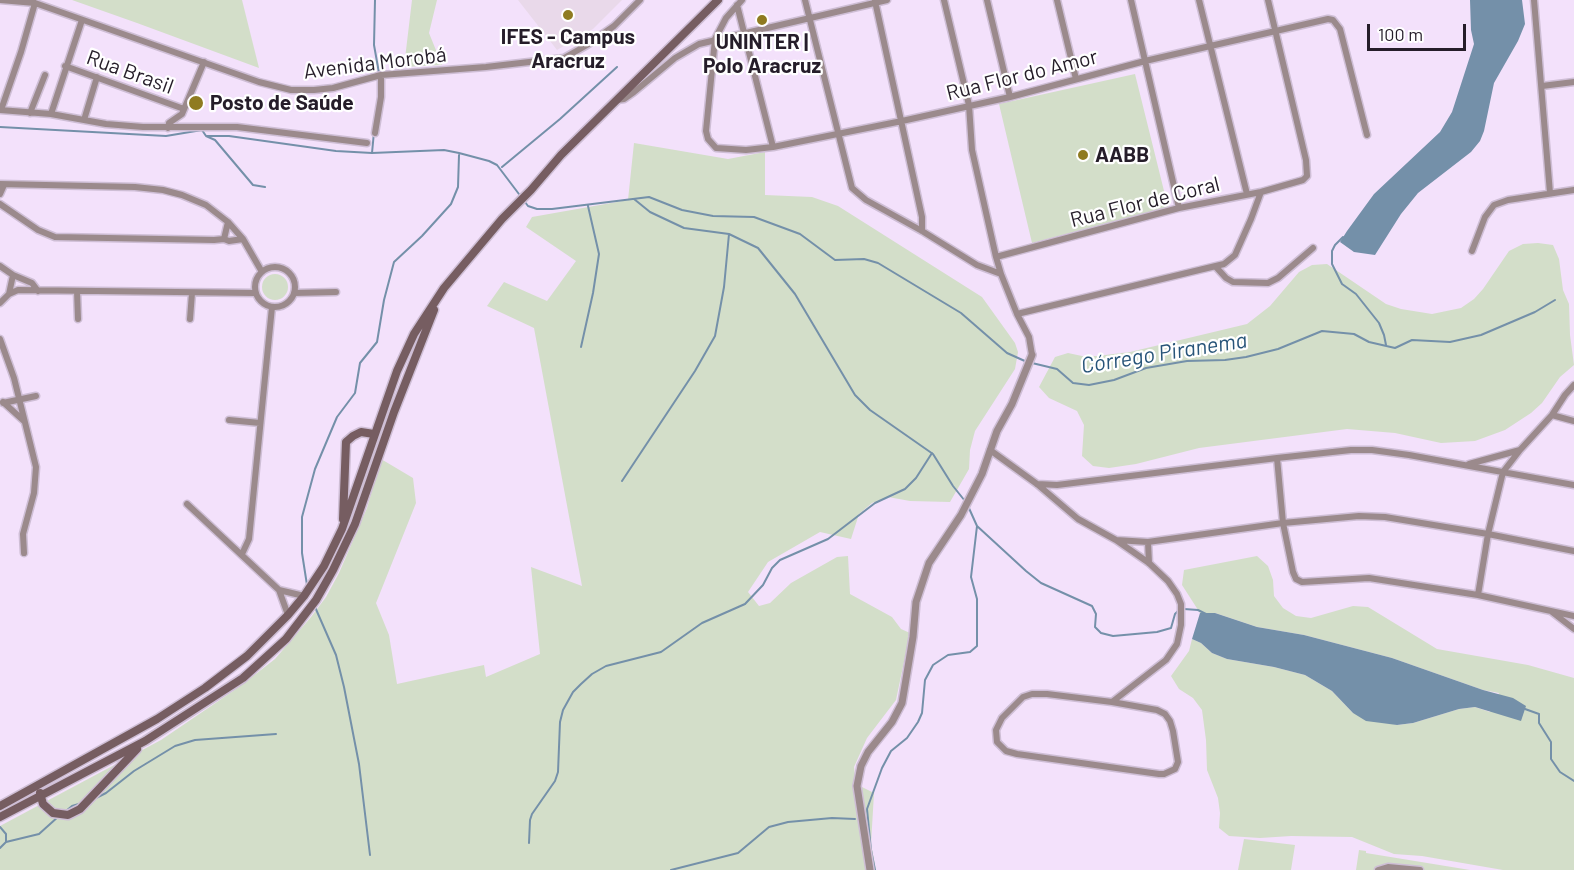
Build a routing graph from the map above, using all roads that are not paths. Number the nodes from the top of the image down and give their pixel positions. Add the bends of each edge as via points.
1 (0, 0) edge
2 (640, 0) edge
3 (718, 0) edge
4 (805, 0) edge
5 (887, 0) edge
6 (944, 0) edge
7 (987, 0) edge
8 (1057, 0) edge
9 (1131, 0) edge
10 (1198, 0) edge
11 (1268, 0) edge
12 (1534, 0) edge
13 (875, 1) edge
14 (35, 3) junction
15 (740, 3) edge
16 (809, 18) junction
17 (82, 20) junction
18 (1275, 30) junction
19 (743, 33) junction
20 (715, 39) junction
21 (1210, 47) junction
22 (1145, 61) junction
23 (204, 62) junction
24 (65, 66) junction
25 (45, 75) dead end
26 (381, 75) junction
27 (97, 76) junction
28 (1076, 80) junction
29 (1574, 82) edge
30 (1542, 86) junction
31 (1010, 96) junction
32 (616, 100) junction
33 (969, 105) junction
34 (184, 109) junction
35 (1, 110) edge
36 (30, 114) junction
37 (51, 114) junction
38 (84, 120) junction
39 (902, 121) junction
40 (168, 128) junction
41 (375, 133) dead end
42 (838, 135) junction
43 (1367, 135) dead end
44 (367, 143) dead end
45 (773, 147) junction
46 (2, 184) edge
47 (1574, 190) edge
48 (1261, 192) junction
49 (1550, 193) junction
50 (0, 194) edge
51 (1246, 194) junction
52 (0, 204) edge
53 (1179, 208) junction
54 (228, 222) junction
55 (922, 231) junction
56 (224, 238) junction
57 (243, 239) junction
58 (1313, 248) dead end
59 (1472, 251) dead end
60 (996, 257) junction
61 (0, 266) edge
62 (1216, 267) junction
63 (262, 272) junction
64 (1001, 274) junction
65 (13, 275) junction
66 (444, 288) junction
67 (38, 291) junction
68 (77, 291) junction
69 (336, 292) dead end
70 (192, 293) junction
71 (255, 293) junction
72 (294, 293) junction
73 (9, 294) junction
74 (0, 303) edge
75 (272, 307) junction
76 (1017, 314) junction
77 (78, 319) dead end
78 (190, 319) dead end
79 (0, 339) edge
80 (1032, 355) joint
81 (1574, 386) edge
82 (36, 396) dead end
83 (19, 399) junction
84 (2, 401) edge
85 (1552, 415) junction
86 (229, 420) dead end
87 (24, 421) junction
88 (1574, 421) edge
89 (260, 423) junction
90 (374, 434) junction
91 (990, 450) junction
92 (1520, 450) junction
93 (1277, 458) junction
94 (1466, 465) junction
95 (1503, 472) junction
96 (369, 482) junction
97 (1037, 484) junction
98 (1574, 485) edge
99 (187, 504) dead end
100 (1283, 523) junction
101 (342, 529) junction
102 (1488, 534) junction
103 (1116, 540) junction
104 (1148, 542) junction
105 (1574, 551) edge
106 (24, 553) dead end
107 (242, 554) junction
108 (1149, 563) junction
109 (279, 590) junction
110 (304, 596) junction
111 (1478, 596) junction
112 (1551, 611) junction
113 (288, 615) junction
114 (1574, 615) edge
115 (1574, 629) edge
116 (1112, 702) junction
117 (145, 741) junction
118 (93, 755) junction
119 (39, 796) junction
120 (0, 806) edge
121 (0, 817) edge
122 (870, 870) edge
123 (1378, 870) edge
124 (1420, 870) edge

1 - 14 street, Avenida Morobá
2 - 26 street, Avenida Morobá via 614,26 564,58
3 - 32 main road
4 - 16 street
5 - 13 street
6 - 33 street
7 - 31 street
8 - 28 street
9 - 22 street
10 - 21 street
11 - 18 street
12 - 30 street
13 - 16 street
13 - 39 street
14 - 17 street, Avenida Morobá
14 - 35 street
15 - 19 street
15 - 20 street
16 - 19 street
16 - 42 street
17 - 23 street, Avenida Morobá
17 - 24 street
18 - 21 street, Rua Flor do Amor
18 - 43 street, Rua Flor do Amor via 1334,20 1340,29
18 - 48 street, Rua Flor de Coral via 1308,171 1303,180
19 - 20 street
19 - 45 street
20 - 32 street via 689,49 624,99
20 - 45 street, Rua Flor do Amor via 708,140 716,148
21 - 22 street, Rua Flor do Amor
21 - 51 street
22 - 28 street, Rua Flor do Amor
22 - 53 street
23 - 26 street, Avenida Morobá via 291,90 333,88
23 - 34 street
24 - 27 street, Rua Brasil
24 - 37 street
25 - 36 street
26 - 41 street
27 - 34 street, Rua Brasil
27 - 38 street
28 - 31 street, Rua Flor do Amor
29 - 30 street
30 - 49 street
31 - 33 street, Rua Flor do Amor
32 - 66 main road via 502,219
33 - 39 street, Rua Flor do Amor
33 - 60 street via 972,150
34 - 40 street
35 - 36 street
36 - 37 street
37 - 38 street
38 - 40 street
39 - 42 street, Rua Flor do Amor
39 - 55 street
40 - 44 street via 237,127
42 - 45 street, Rua Flor do Amor
42 - 55 street via 852,188
46 - 50 street
46 - 54 street via 154,188 206,205
47 - 49 street
48 - 51 street, Rua Flor de Coral
48 - 62 street via 1235,255
49 - 59 street via 1494,205
51 - 53 street, Rua Flor de Coral
52 - 56 street via 55,237
53 - 60 street, Rua Flor de Coral
54 - 56 street
54 - 57 street
55 - 64 street via 977,265
56 - 57 street
57 - 63 street
58 - 62 street via 1268,283 1233,282
60 - 64 street
61 - 65 street
62 - 76 street
63 - 71 street
63 - 72 street via 283,269 292,277
64 - 76 street
65 - 67 street via 32,283
65 - 73 street
66 - 90 main road via 414,334
66 - 96 main road
67 - 68 street
67 - 73 street via 18,290
68 - 70 street
68 - 77 street
69 - 72 street
70 - 71 street
70 - 78 street
71 - 75 street via 261,303
72 - 75 street via 283,306
73 - 74 street
75 - 89 street
76 - 80 street via 1029,337
79 - 83 street
80 - 91 street
81 - 85 street
82 - 83 street
83 - 84 street
83 - 87 street
84 - 87 street
85 - 88 street
85 - 92 street
86 - 89 street
87 - 106 street via 36,467 23,534
89 - 107 street via 249,539
90 - 96 main road via 377,438
90 - 101 main road
90 - 101 main road via 362,432 346,442
91 - 97 street
91 - 122 street via 965,507 922,579 902,703 868,752 858,776
92 - 94 street
92 - 95 street
93 - 94 street via 1372,450
93 - 97 street via 1057,485
93 - 100 street
94 - 95 street
95 - 98 street
95 - 102 street
96 - 117 main road via 333,570 286,639 243,678
97 - 103 street via 1078,519
99 - 107 street
100 - 102 street via 1368,516
100 - 104 street
100 - 111 street via 1293,572 1302,582 1369,578
101 - 110 main road
102 - 105 street
102 - 111 street
103 - 104 street
103 - 108 street
104 - 108 street
107 - 109 street
108 - 116 street via 1168,581 1181,604 1177,644 1166,660
109 - 110 street
109 - 113 street
110 - 113 main road
111 - 112 street
112 - 114 street
112 - 115 street
113 - 118 main road via 247,656 205,688
116 - 116 street via 1165,714 1173,731 1178,762 1175,769 1164,774 1017,754 1006,751 997,742 996,730 1002,718 1023,697 1047,694
117 - 119 main road
117 - 119 main road via 80,809 68,815 53,813
118 - 119 main road via 44,786
118 - 120 main road
119 - 121 main road
123 - 124 street

